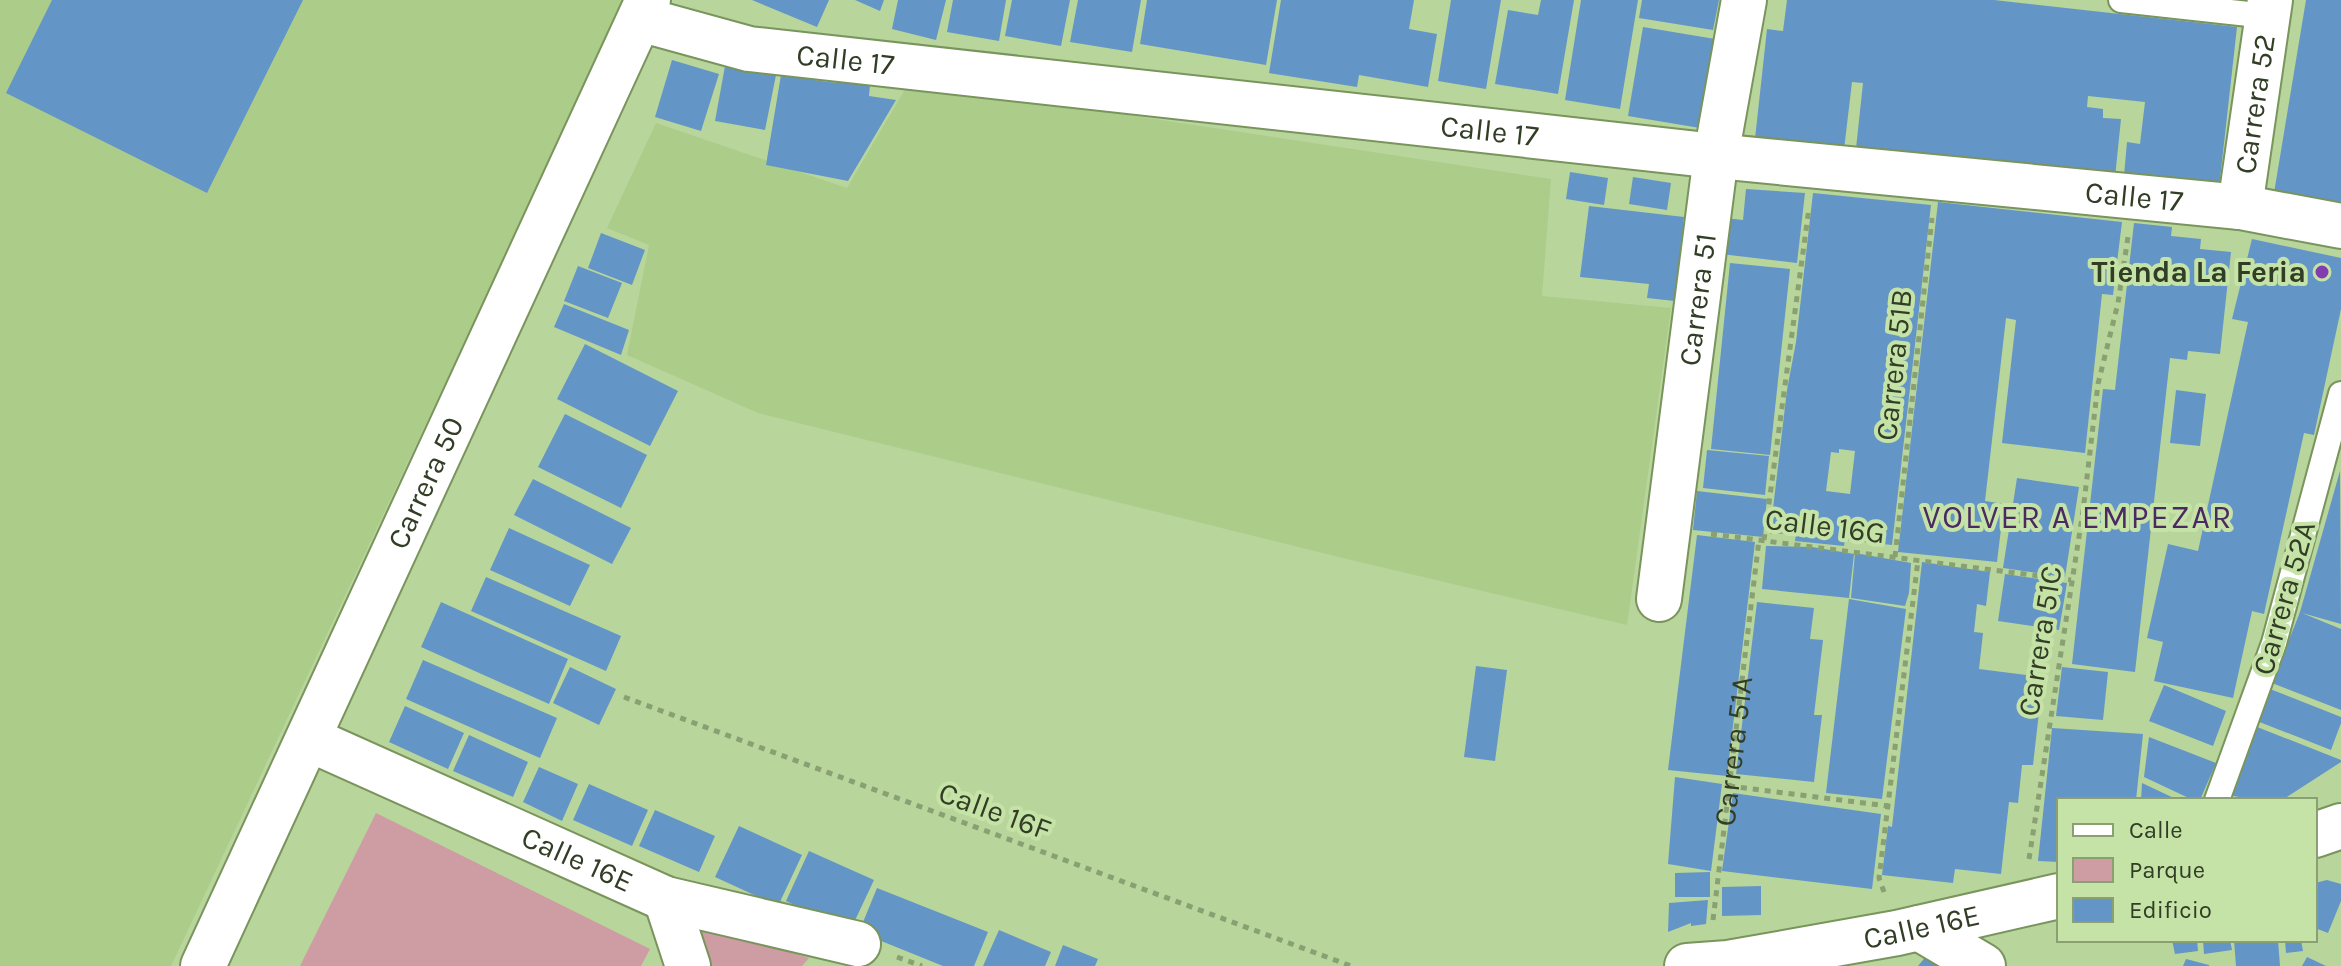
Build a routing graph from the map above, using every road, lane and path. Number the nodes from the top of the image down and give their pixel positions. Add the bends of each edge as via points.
1 (1744, 0) edge
2 (2121, 0) edge
3 (2269, 8) edge
4 (644, 10) edge
5 (1716, 156) junction
6 (1815, 167) junction
7 (1937, 177) junction
8 (2134, 196) junction
9 (2240, 207) junction
10 (2341, 226) edge
11 (2341, 394) edge
12 (1669, 529) junction
13 (1761, 540) junction
14 (1895, 557) junction
15 (1918, 560) junction
16 (2071, 580) junction
17 (1659, 599) dead end
18 (624, 697) dead end
19 (309, 739) junction
20 (1729, 786) junction
21 (2218, 798) edge
22 (1888, 806) junction
23 (2341, 826) edge
24 (2317, 834) edge
25 (666, 899) junction
26 (2041, 900) edge
27 (1908, 930) junction
28 (846, 955) edge
29 (1698, 965) edge
30 (1977, 965) edge
31 (203, 966) edge
32 (688, 966) edge
33 (1351, 966) edge

1 - 5 street, Carrera 51
2 - 3 lane
3 - 9 street, Carrera 52
4 - 5 street, Calle 17 via 749,49
4 - 19 street, Carrera 50
5 - 6 street, Calle 17
5 - 12 street, Carrera 51
6 - 7 street, Calle 17
6 - 13 path, Carrera 51A
7 - 8 street, Calle 17
7 - 14 path, Carrera 51B
8 - 9 street, Calle 17
8 - 16 path, Carrera 51C via 2118,303 2098,384
9 - 10 street, Calle 17
11 - 21 lane, Carrera 52A via 2274,643
12 - 13 path, Calle 16G
12 - 17 street, Carrera 51
13 - 14 path, Calle 16G
13 - 20 path, Carrera 51A
14 - 15 path, Calle 16G
15 - 16 path, Calle 16G
15 - 22 path
16 - 26 path, Carrera 51C
18 - 33 path, Calle 16F
19 - 25 street, Calle 16E
19 - 31 street, Carrera 50
20 - 22 path
20 - 29 path, Carrera 51A
22 - 27 path via 1879,878
23 - 24 street
25 - 28 street, Calle 16E
25 - 32 street
26 - 27 street, Calle 16E
27 - 29 street, Calle 16E
27 - 30 street

